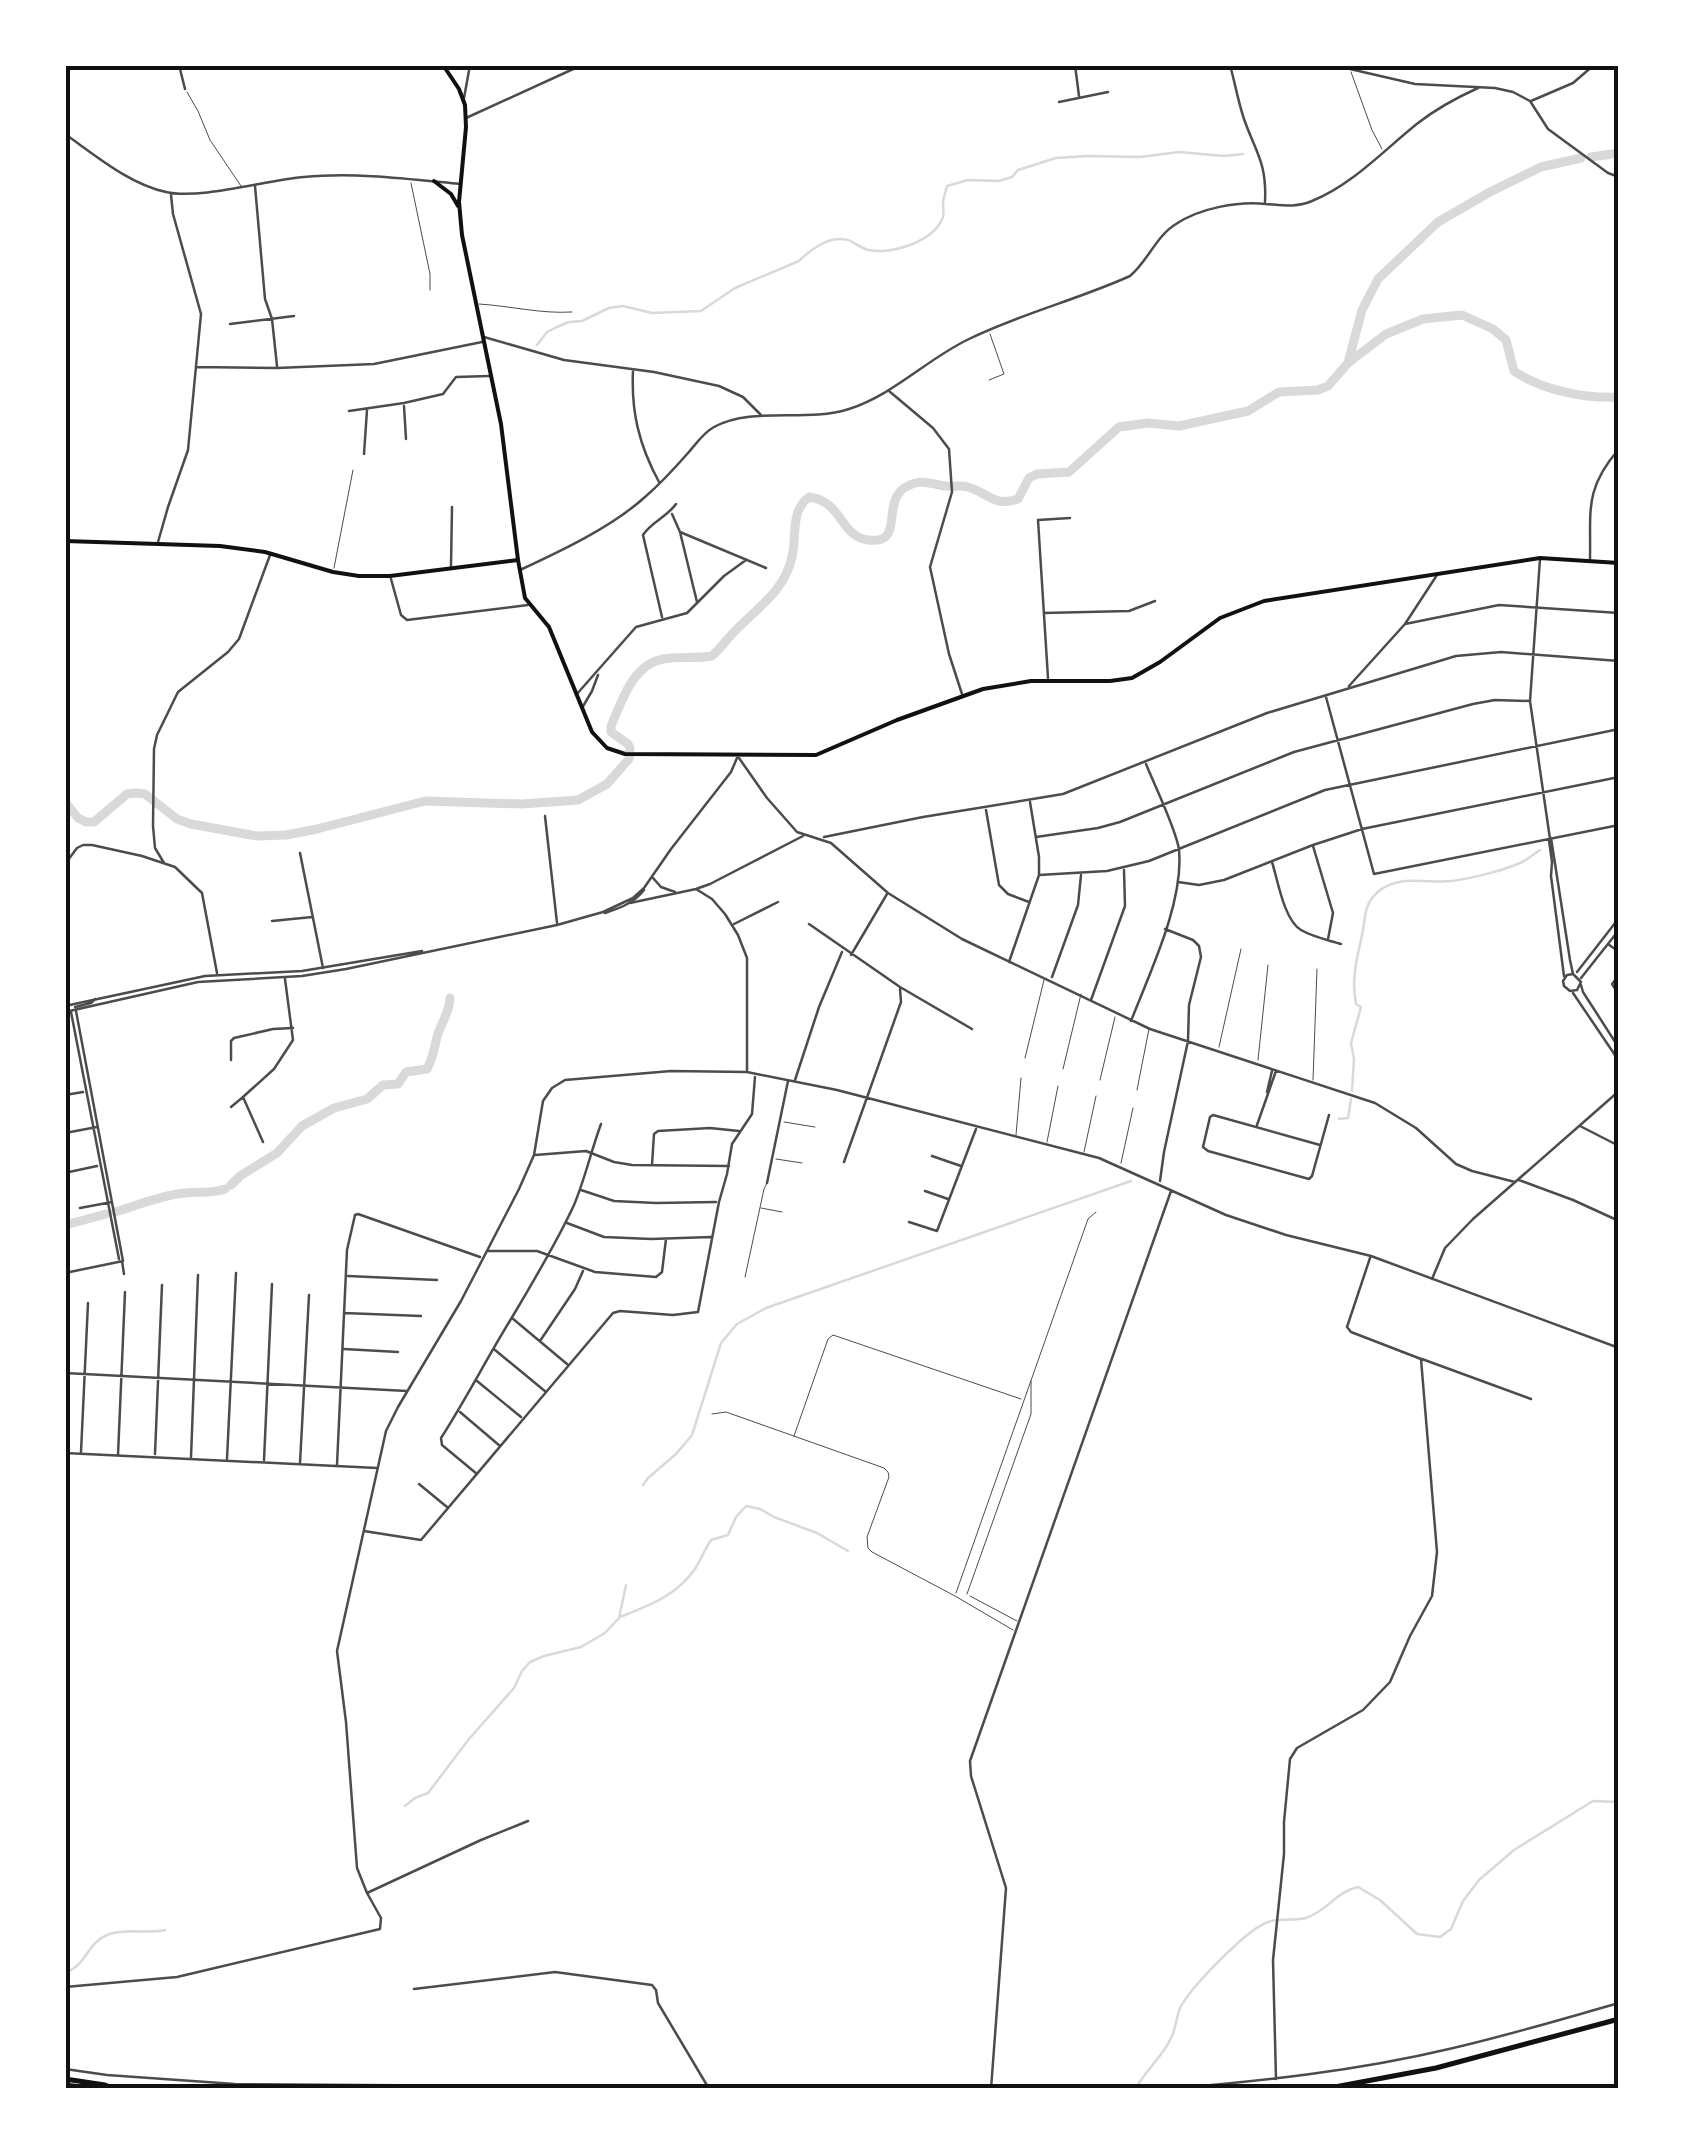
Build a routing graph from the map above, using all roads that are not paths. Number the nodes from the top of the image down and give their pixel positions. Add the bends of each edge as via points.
1 (179, 65) edge
2 (443, 65) edge
3 (470, 65) edge
4 (582, 65) edge
5 (1075, 65) edge
6 (1230, 65) edge
7 (1345, 65) edge
8 (1594, 65) edge
9 (1350, 68) junction
10 (1478, 88) junction
11 (185, 90) joint
12 (1108, 92) dead end
13 (1079, 98) junction
14 (464, 100) junction
15 (1530, 101) junction
16 (1059, 102) dead end
17 (466, 118) junction
18 (65, 134) edge
19 (1384, 152) junction
20 (1619, 176) edge
21 (410, 180) junction
22 (434, 181) junction
23 (254, 184) junction
24 (461, 184) junction
25 (242, 186) junction
26 (170, 194) junction
27 (1265, 204) junction
28 (460, 211) junction
29 (430, 290) dead end
30 (476, 304) junction
31 (572, 312) dead end
32 (294, 316) dead end
33 (272, 319) junction
34 (230, 324) dead end
35 (989, 331) junction
36 (482, 339) junction
37 (195, 367) junction
38 (277, 368) junction
39 (634, 369) junction
40 (490, 376) junction
41 (989, 380) dead end
42 (888, 391) junction
43 (404, 403) junction
44 (367, 408) junction
45 (349, 411) dead end
46 (762, 416) junction
47 (406, 439) dead end
48 (1619, 449) edge
49 (364, 454) dead end
50 (353, 470) dead end
51 (660, 484) junction
52 (676, 504) dead end
53 (452, 507) dead end
54 (671, 512) junction
55 (1070, 518) dead end
56 (680, 532) junction
57 (65, 541) edge
58 (158, 542) junction
59 (271, 554) junction
60 (1540, 558) junction
61 (518, 560) junction
62 (746, 560) junction
63 (1590, 560) junction
64 (1619, 563) edge
65 (451, 568) junction
66 (766, 568) dead end
67 (519, 570) junction
68 (333, 572) junction
69 (1438, 574) junction
70 (390, 576) junction
71 (1155, 601) dead end
72 (697, 603) junction
73 (529, 605) junction
74 (1418, 606) junction
75 (1537, 607) junction
76 (1044, 612) junction
77 (1619, 613) edge
78 (662, 618) junction
79 (1425, 620) junction
80 (1405, 624) junction
81 (1533, 654) junction
82 (1619, 661) edge
83 (1369, 666) junction
84 (600, 668) junction
85 (1376, 679) junction
86 (1048, 680) junction
87 (1348, 687) junction
88 (576, 695) junction
89 (962, 695) junction
90 (1326, 696) junction
91 (1530, 701) junction
92 (581, 710) junction
93 (1619, 729) edge
94 (1338, 740) junction
95 (1536, 745) junction
96 (738, 756) junction
97 (1145, 762) junction
98 (1619, 777) edge
99 (1350, 784) junction
100 (1543, 792) junction
101 (1030, 800) junction
102 (1163, 806) junction
103 (986, 807) junction
104 (546, 816) dead end
105 (1619, 824) edge
106 (1362, 829) junction
107 (843, 834) junction
108 (804, 836) junction
109 (1036, 837) junction
110 (816, 838) junction
111 (1550, 839) junction
112 (1313, 844) junction
113 (154, 848) junction
114 (840, 849) junction
115 (1179, 849) junction
116 (300, 853) dead end
117 (142, 856) junction
118 (1272, 861) junction
119 (164, 863) junction
120 (65, 864) edge
121 (1124, 869) junction
122 (1080, 874) junction
123 (1039, 875) junction
124 (653, 877) junction
125 (1178, 882) junction
126 (647, 885) junction
127 (696, 889) junction
128 (677, 892) junction
129 (888, 893) junction
130 (631, 902) junction
131 (778, 902) dead end
132 (1030, 902) junction
133 (621, 905) junction
134 (313, 916) junction
135 (1619, 918) edge
136 (579, 920) junction
137 (272, 921) dead end
138 (733, 924) junction
139 (809, 924) dead end
140 (557, 925) junction
141 (1166, 929) junction
142 (1619, 930) edge
143 (1328, 939) junction
144 (1602, 939) junction
145 (1341, 944) dead end
146 (1608, 944) junction
147 (1242, 948) dead end
148 (844, 950) junction
149 (1619, 952) edge
150 (851, 955) junction
151 (1009, 962) junction
152 (1268, 964) dead end
153 (1317, 969) dead end
154 (324, 971) junction
155 (275, 973) junction
156 (246, 974) junction
157 (1574, 974) junction
158 (217, 975) junction
159 (285, 975) junction
160 (1619, 975) edge
161 (1044, 977) junction
162 (236, 978) junction
163 (254, 978) junction
164 (1564, 978) junction
165 (1050, 980) junction
166 (1580, 981) junction
167 (198, 982) junction
168 (900, 987) junction
169 (142, 988) junction
170 (1572, 991) junction
171 (147, 992) junction
172 (140, 994) junction
173 (1081, 994) junction
174 (1619, 995) edge
175 (96, 998) junction
176 (1090, 1000) junction
177 (65, 1006) edge
178 (70, 1010) edge
179 (1115, 1014) junction
180 (1131, 1021) junction
181 (293, 1028) junction
182 (972, 1029) dead end
183 (1150, 1029) junction
184 (1188, 1041) junction
185 (1619, 1048) edge
186 (1218, 1050) junction
187 (1025, 1058) dead end
188 (230, 1060) dead end
189 (1619, 1060) edge
190 (1258, 1064) junction
191 (1063, 1069) dead end
192 (1275, 1069) junction
193 (747, 1072) junction
194 (755, 1075) junction
195 (1021, 1078) dead end
196 (1100, 1080) dead end
197 (788, 1081) junction
198 (794, 1082) junction
199 (1313, 1082) junction
200 (1058, 1086) dead end
201 (1137, 1090) dead end
202 (88, 1091) junction
203 (1619, 1091) edge
204 (65, 1095) edge
205 (1096, 1096) dead end
206 (242, 1098) junction
207 (866, 1099) junction
208 (231, 1107) dead end
209 (1133, 1108) dead end
210 (1329, 1116) dead end
211 (780, 1121) junction
212 (601, 1124) dead end
213 (1579, 1126) junction
214 (816, 1127) dead end
215 (1256, 1127) junction
216 (95, 1128) junction
217 (976, 1128) junction
218 (740, 1131) junction
219 (65, 1132) edge
220 (1016, 1137) junction
221 (263, 1142) dead end
222 (1047, 1145) junction
223 (1320, 1145) junction
224 (1619, 1146) edge
225 (591, 1153) junction
226 (1084, 1154) junction
227 (534, 1155) junction
228 (932, 1156) dead end
229 (772, 1158) junction
230 (844, 1162) dead end
231 (802, 1164) dead end
232 (102, 1165) junction
233 (652, 1166) junction
234 (729, 1166) junction
235 (962, 1166) junction
236 (1120, 1166) junction
237 (69, 1172) dead end
238 (1516, 1181) junction
239 (767, 1183) joint
240 (1160, 1184) junction
241 (580, 1190) junction
242 (925, 1190) dead end
243 (1171, 1190) junction
244 (950, 1199) junction
245 (719, 1202) junction
246 (109, 1203) junction
247 (80, 1208) dead end
248 (760, 1208) junction
249 (782, 1212) dead end
250 (1096, 1212) dead end
251 (1619, 1220) edge
252 (566, 1222) junction
253 (909, 1222) dead end
254 (713, 1236) junction
255 (666, 1239) junction
256 (487, 1251) junction
257 (548, 1254) junction
258 (1371, 1256) junction
259 (483, 1258) junction
260 (121, 1261) junction
261 (584, 1269) junction
262 (65, 1273) edge
263 (236, 1273) dead end
264 (124, 1274) dead end
265 (198, 1275) dead end
266 (346, 1276) junction
267 (745, 1277) dead end
268 (1432, 1279) junction
269 (437, 1280) dead end
270 (272, 1284) dead end
271 (162, 1285) dead end
272 (126, 1292) dead end
273 (308, 1295) dead end
274 (88, 1303) dead end
275 (344, 1313) junction
276 (421, 1316) dead end
277 (511, 1318) junction
278 (540, 1341) junction
279 (494, 1348) junction
280 (1619, 1348) edge
281 (343, 1349) junction
282 (398, 1352) dead end
283 (1420, 1358) junction
284 (568, 1365) junction
285 (65, 1373) edge
286 (84, 1374) junction
287 (121, 1376) junction
288 (157, 1378) junction
289 (1031, 1378) junction
290 (194, 1380) junction
291 (231, 1380) junction
292 (476, 1380) junction
293 (267, 1382) junction
294 (304, 1384) junction
295 (340, 1388) junction
296 (408, 1391) junction
297 (546, 1392) junction
298 (1531, 1399) dead end
299 (1024, 1400) junction
300 (459, 1412) junction
301 (712, 1414) dead end
302 (524, 1419) junction
303 (794, 1436) junction
304 (501, 1446) junction
305 (65, 1453) edge
306 (81, 1453) junction
307 (118, 1455) junction
308 (154, 1456) junction
309 (191, 1458) junction
310 (227, 1460) junction
311 (264, 1462) junction
312 (300, 1463) junction
313 (336, 1465) junction
314 (377, 1468) junction
315 (478, 1474) junction
316 (419, 1484) dead end
317 (448, 1508) junction
318 (364, 1530) junction
319 (967, 1594) junction
320 (955, 1596) junction
321 (1020, 1623) junction
322 (1016, 1632) junction
323 (528, 1822) dead end
324 (366, 1894) junction
325 (65, 1987) edge
326 (414, 1990) dead end
327 (1619, 2003) edge
328 (1619, 2019) edge
329 (65, 2070) edge
330 (1276, 2079) junction
331 (65, 2082) edge
332 (708, 2087) edge
333 (97, 2089) edge
334 (115, 2089) edge
335 (903, 2089) edge
336 (991, 2089) edge
337 (1167, 2089) edge
338 (1324, 2089) edge

1 - 11 street
2 - 14 main road
3 - 14 street
4 - 17 street
5 - 13 street
6 - 27 street via 1261,156
7 - 9 street
8 - 15 street via 1573,83
9 - 10 street via 1415,84
9 - 19 lane
10 - 15 street
10 - 19 street via 1436,110
11 - 25 lane
12 - 13 street
13 - 16 street
14 - 17 main road
15 - 20 street via 1548,128
17 - 24 main road
18 - 26 street via 142,184
19 - 27 street via 1310,202
21 - 22 street
21 - 23 street via 319,176
21 - 29 lane
22 - 24 street
22 - 28 main road
23 - 25 street
23 - 33 street
24 - 28 main road
25 - 26 street
26 - 37 street via 201,314
27 - 35 street via 1185,218 1130,276
28 - 30 main road
30 - 31 lane
30 - 36 main road
32 - 33 street
33 - 34 street
33 - 38 street
35 - 41 lane via 1004,374
35 - 42 street
36 - 38 street via 374,364
36 - 39 street
36 - 40 main road
37 - 38 street
37 - 58 street via 188,450
39 - 46 street via 728,389
39 - 51 street via 632,409
40 - 43 street via 456,378 443,394
40 - 61 main road
42 - 46 street via 830,414
42 - 89 street via 933,428 951,458 952,492 930,566
43 - 44 street
43 - 47 street
44 - 45 street
44 - 49 street
46 - 51 street via 708,430
48 - 63 street via 1592,495
50 - 68 lane
51 - 67 street via 628,511
52 - 54 street
53 - 65 street
54 - 56 street
54 - 78 street via 642,536
55 - 76 street via 1038,520
56 - 62 street
56 - 72 street
57 - 58 main road
58 - 59 main road
59 - 68 main road
59 - 113 street via 239,639 178,692 156,738
60 - 63 main road
60 - 69 main road
60 - 75 street
61 - 65 main road
61 - 67 main road
62 - 66 street
62 - 72 street
63 - 64 main road
65 - 70 main road
67 - 73 main road
68 - 70 main road
69 - 74 street
69 - 86 main road via 1253,604 1124,680
70 - 73 street via 404,619
71 - 76 street via 1129,611
72 - 78 street via 687,613
73 - 88 main road via 549,627
74 - 79 street
74 - 80 street
75 - 77 street
75 - 79 street via 1499,604
75 - 81 street
76 - 86 street
78 - 84 street via 636,627
79 - 80 street
80 - 83 street
81 - 82 street
81 - 85 street via 1462,654
81 - 91 street
83 - 85 street
83 - 87 street
84 - 88 street
84 - 92 street
85 - 87 street
86 - 89 main road
87 - 90 street
88 - 92 main road
89 - 96 main road via 816,755
90 - 94 street
90 - 97 street
91 - 94 street via 1486,701
91 - 95 street
92 - 96 main road via 610,750
93 - 95 street
94 - 99 street
94 - 102 street via 1284,755
95 - 99 street
95 - 100 street
96 - 108 street
96 - 124 street
97 - 101 street
97 - 102 street
98 - 100 street
99 - 106 street
99 - 115 street
100 - 106 street
100 - 111 street
101 - 103 street
101 - 109 street
102 - 109 street via 1109,826
102 - 115 street
103 - 107 street
103 - 132 street via 999,884
104 - 140 street
105 - 111 street
106 - 111 street via 1374,874
106 - 112 street
107 - 110 street
107 - 114 street
108 - 110 street
108 - 127 street
109 - 123 street
110 - 114 street
111 - 157 street
111 - 164 street
112 - 118 street
112 - 143 street via 1333,913
113 - 117 street via 152,856
113 - 119 street
114 - 129 street
115 - 121 street
115 - 125 street
116 - 134 street
117 - 119 street
117 - 120 street via 83,845
118 - 125 street via 1212,884
118 - 143 street via 1294,925
119 - 158 street via 202,893
121 - 122 street
121 - 176 street via 1125,906
122 - 123 street
122 - 165 street via 1078,905
123 - 132 street
124 - 126 street
124 - 128 street
125 - 141 street
126 - 130 street
126 - 133 street
127 - 128 street
127 - 138 street
128 - 130 street
129 - 150 street
129 - 151 street
130 - 133 street
130 - 136 street
131 - 138 street
132 - 151 street
133 - 136 street
134 - 137 street
134 - 154 street
135 - 144 street
136 - 140 street
138 - 193 street via 748,964
139 - 148 street
140 - 154 street
141 - 180 street
141 - 184 street via 1190,938 1201,956
142 - 146 street
143 - 145 street
144 - 146 street
144 - 157 street
146 - 149 street
146 - 166 street
147 - 186 lane
148 - 150 street
148 - 198 street
150 - 168 street
151 - 161 street
152 - 190 lane
153 - 199 lane
154 - 159 street
155 - 156 street
155 - 159 street
155 - 163 street
156 - 158 street
156 - 162 street
157 - 164 street
157 - 166 street
158 - 167 street
158 - 169 street
159 - 163 street
159 - 181 street
160 - 174 street via 1612,984
161 - 165 street
161 - 187 lane
162 - 163 street
162 - 167 street
164 - 170 street
165 - 173 street
166 - 170 street
166 - 185 street
167 - 171 street
168 - 182 street
168 - 207 street via 901,1002
169 - 171 street
169 - 172 street
169 - 175 street
170 - 189 street
171 - 172 street
172 - 178 street
173 - 176 street
173 - 191 lane
175 - 177 street
175 - 178 street
176 - 179 street
178 - 202 street
179 - 180 street
179 - 196 lane
180 - 183 street
181 - 188 street via 234,1038
181 - 206 street via 288,1050
183 - 184 street
183 - 201 lane
184 - 186 street
184 - 240 street
186 - 190 street
190 - 192 street
192 - 199 street
192 - 215 street
193 - 194 street
193 - 227 street via 565,1080 543,1101
194 - 197 street
194 - 218 street via 752,1114
195 - 220 lane
197 - 198 street
197 - 211 street
198 - 207 street
199 - 238 street via 1400,1116 1463,1168
200 - 222 lane
202 - 204 street
202 - 216 street
203 - 213 street
205 - 226 lane
206 - 208 street
206 - 221 street
207 - 217 street
207 - 230 street
209 - 236 lane
210 - 223 street
211 - 214 lane
211 - 229 street
212 - 225 street
213 - 224 street
213 - 238 street
215 - 223 street
215 - 223 street via 1210,1117 1203,1147 1307,1180
216 - 219 street
216 - 232 street
217 - 220 street
217 - 235 street
218 - 233 street via 658,1131
218 - 234 street
220 - 222 street
222 - 226 street
225 - 227 street
225 - 233 street
225 - 241 street
226 - 236 street
227 - 256 street
228 - 235 street
229 - 231 lane
229 - 239 street
232 - 237 street
232 - 246 street
233 - 234 street
234 - 245 street
235 - 244 street
236 - 240 street
238 - 251 street
238 - 268 street via 1446,1247
239 - 248 lane
240 - 243 street
241 - 245 street via 614,1201
241 - 252 street
242 - 244 street
243 - 258 street via 1259,1227
243 - 321 street
244 - 253 street via 937,1231
245 - 254 street
246 - 247 street
246 - 260 street
248 - 249 lane
248 - 267 lane
250 - 289 lane via 1088,1218
252 - 255 street via 604,1237
252 - 257 street
254 - 255 street
254 - 284 street via 698,1312 610,1315
255 - 261 street via 660,1275
256 - 257 street
256 - 259 street
257 - 261 street
257 - 277 street
258 - 268 street
258 - 283 street via 1349,1330
259 - 266 street via 358,1214 348,1238
259 - 296 street
260 - 262 street
260 - 264 street
261 - 278 street
263 - 291 street
265 - 290 street
266 - 269 street
266 - 275 street
268 - 280 street
270 - 293 street
271 - 288 street
272 - 287 street
273 - 294 street
274 - 286 street
275 - 276 street
275 - 281 street
277 - 278 street
277 - 279 street
278 - 284 street
279 - 292 street
279 - 297 street
281 - 282 street
281 - 295 street
283 - 298 street
283 - 330 street via 1438,1552 1432,1596 1390,1682 1364,1710 1296,1748 1290,1759 1273,1960
284 - 297 street
285 - 286 street
286 - 287 street
286 - 306 street
287 - 288 street
287 - 307 street
288 - 290 street
288 - 308 street
289 - 299 lane
289 - 319 lane via 1032,1414
290 - 291 street
290 - 309 street
291 - 293 street
291 - 310 street
292 - 300 street
292 - 302 street
293 - 294 street
293 - 311 street
294 - 295 street
294 - 312 street
295 - 296 street
295 - 313 street
296 - 314 street via 386,1431
297 - 302 street
299 - 303 lane via 833,1335
299 - 320 lane
300 - 304 street
300 - 315 street via 440,1442
301 - 303 lane via 726,1412
302 - 304 street
303 - 320 lane via 884,1468 888,1477 868,1548
304 - 315 street
305 - 306 street
306 - 307 street
307 - 308 street
308 - 309 street
309 - 310 street
310 - 311 street
311 - 312 street
312 - 313 street
313 - 314 street
314 - 318 street
315 - 317 street
316 - 317 street
317 - 318 street via 421,1540
318 - 324 street via 337,1651 355,1852
319 - 320 lane
319 - 321 lane
320 - 322 lane
321 - 322 street
322 - 336 street via 970,1761 1006,1888
323 - 324 street
324 - 325 street via 380,1929 177,1977
326 - 332 street via 555,1972 652,1985
327 - 330 street via 1450,2049
328 - 338 highway via 1436,2068
329 - 332 street via 236,2084
330 - 337 street
331 - 333 highway
331 - 334 highway
332 - 335 street

